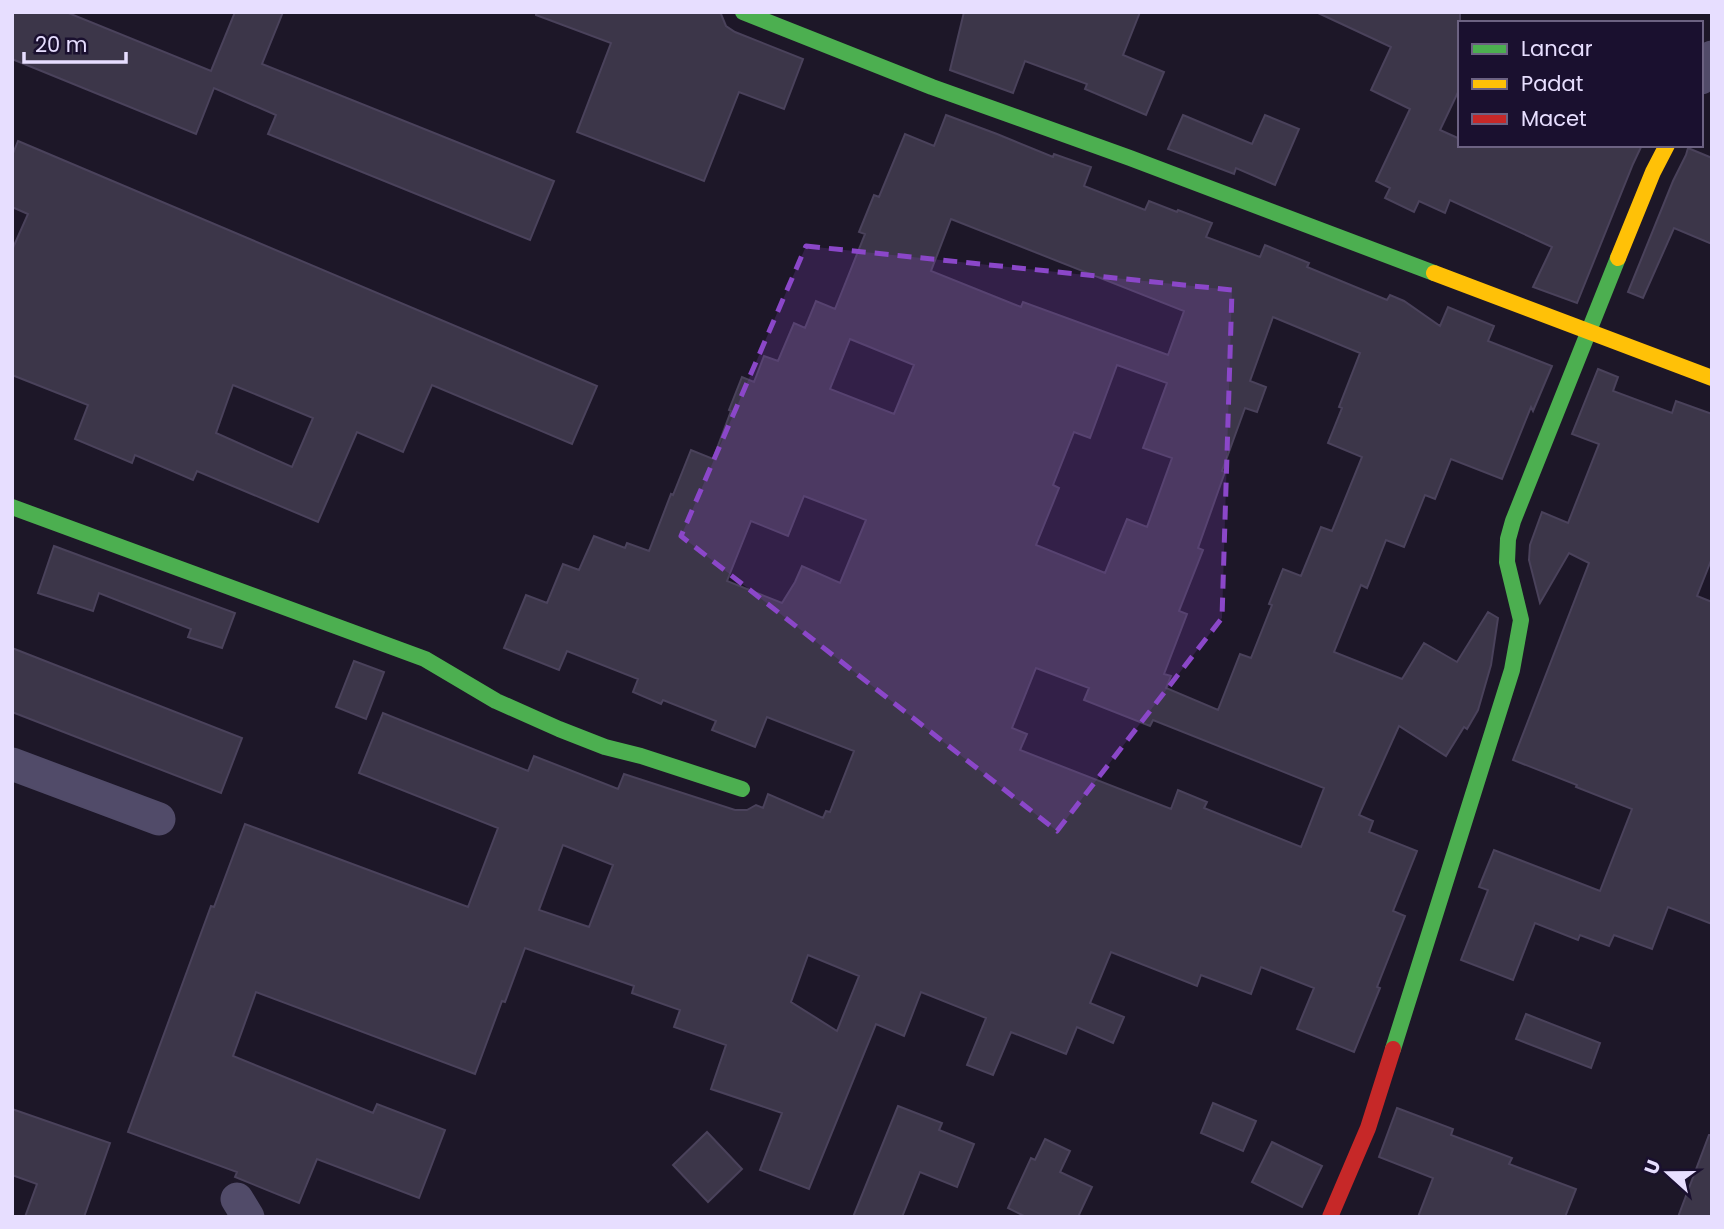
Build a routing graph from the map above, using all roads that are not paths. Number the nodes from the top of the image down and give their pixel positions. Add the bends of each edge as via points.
1 (743, 12) edge
2 (1712, 57) edge
3 (1703, 74) edge
4 (1666, 147) edge
5 (1588, 331) junction
6 (1712, 378) edge
7 (12, 507) edge
8 (12, 764) edge
9 (742, 789) dead end
10 (159, 819) dead end
11 (1330, 1217) edge

1 - 5 street
2 - 3 street
4 - 5 street
5 - 6 street
5 - 11 street via 1508,539 1507,562 1521,620 1500,712 1368,1128
7 - 9 street via 425,659 496,701 604,747
8 - 10 street

